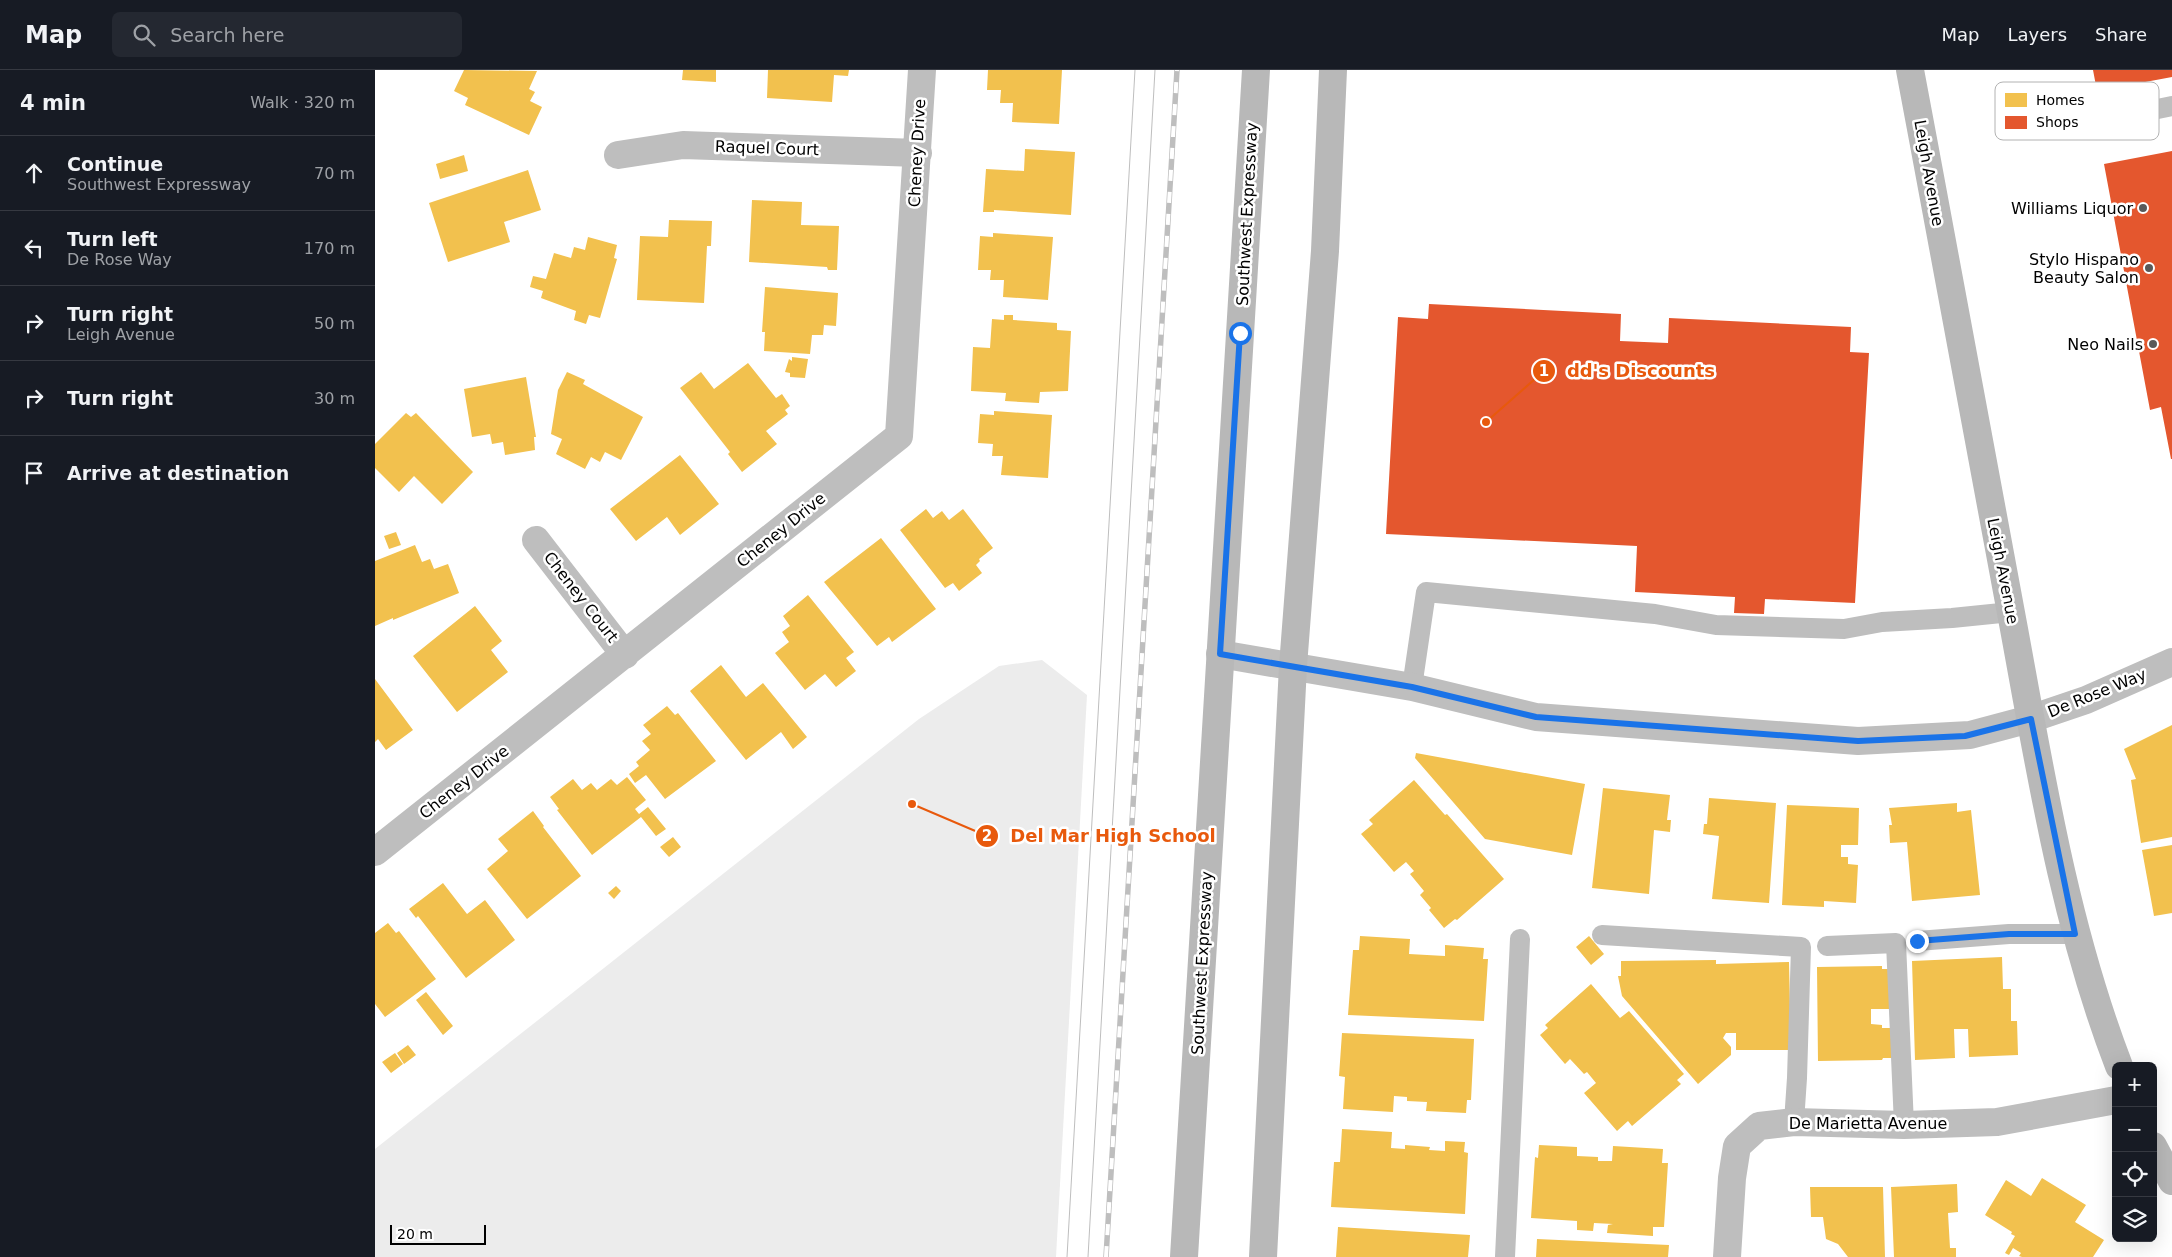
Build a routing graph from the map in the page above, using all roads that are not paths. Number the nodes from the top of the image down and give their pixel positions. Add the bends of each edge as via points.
1 (922, 70) edge
2 (1256, 70) edge
3 (1333, 70) edge
4 (1910, 70) edge
5 (2172, 106) edge
6 (2159, 109) edge
7 (917, 153) junction
8 (618, 155) dead end
9 (536, 540) dead end
10 (2011, 612) junction
11 (1220, 654) junction
12 (625, 655) junction
13 (2172, 662) edge
14 (1293, 666) junction
15 (1412, 687) junction
16 (2031, 719) junction
17 (375, 852) edge
18 (2075, 934) junction
19 (1602, 935) dead end
20 (1520, 939) dead end
21 (1917, 941) dead end
22 (1827, 946) dead end
23 (2117, 1062) edge
24 (2112, 1101) edge
25 (1794, 1122) junction
26 (1905, 1124) junction
27 (2156, 1152) edge
28 (2172, 1181) edge
29 (1184, 1257) edge
30 (1263, 1257) edge
31 (1505, 1257) edge
32 (1727, 1257) edge

1 - 7 street, Cheney Drive
2 - 11 main road, Southwest Expressway
3 - 14 main road via 1325,251
4 - 10 main road, Leigh Avenue
5 - 6 lane
7 - 8 street, Raquel Court via 683,145
7 - 12 street, Cheney Drive via 899,436
9 - 12 street, Cheney Court
10 - 15 lane via 1882,622 1845,629 1716,625 1655,614 1426,592
10 - 16 main road, Leigh Avenue
11 - 14 street, De Rose Way
11 - 29 main road, Southwest Expressway
12 - 17 street, Cheney Drive
13 - 16 street, De Rose Way via 2086,700
14 - 15 street, De Rose Way
14 - 30 main road
15 - 16 street, De Rose Way via 1536,717 1858,741 1965,736
16 - 18 main road, Leigh Avenue
18 - 21 lane via 2009,934
18 - 23 main road, Leigh Avenue via 2099,1015
19 - 25 lane via 1801,947
20 - 31 lane
22 - 26 lane via 1896,943
24 - 26 street, De Marietta Avenue via 1997,1122
25 - 26 street, De Marietta Avenue
25 - 32 street, De Marietta Avenue via 1759,1126 1737,1146
27 - 28 main road

